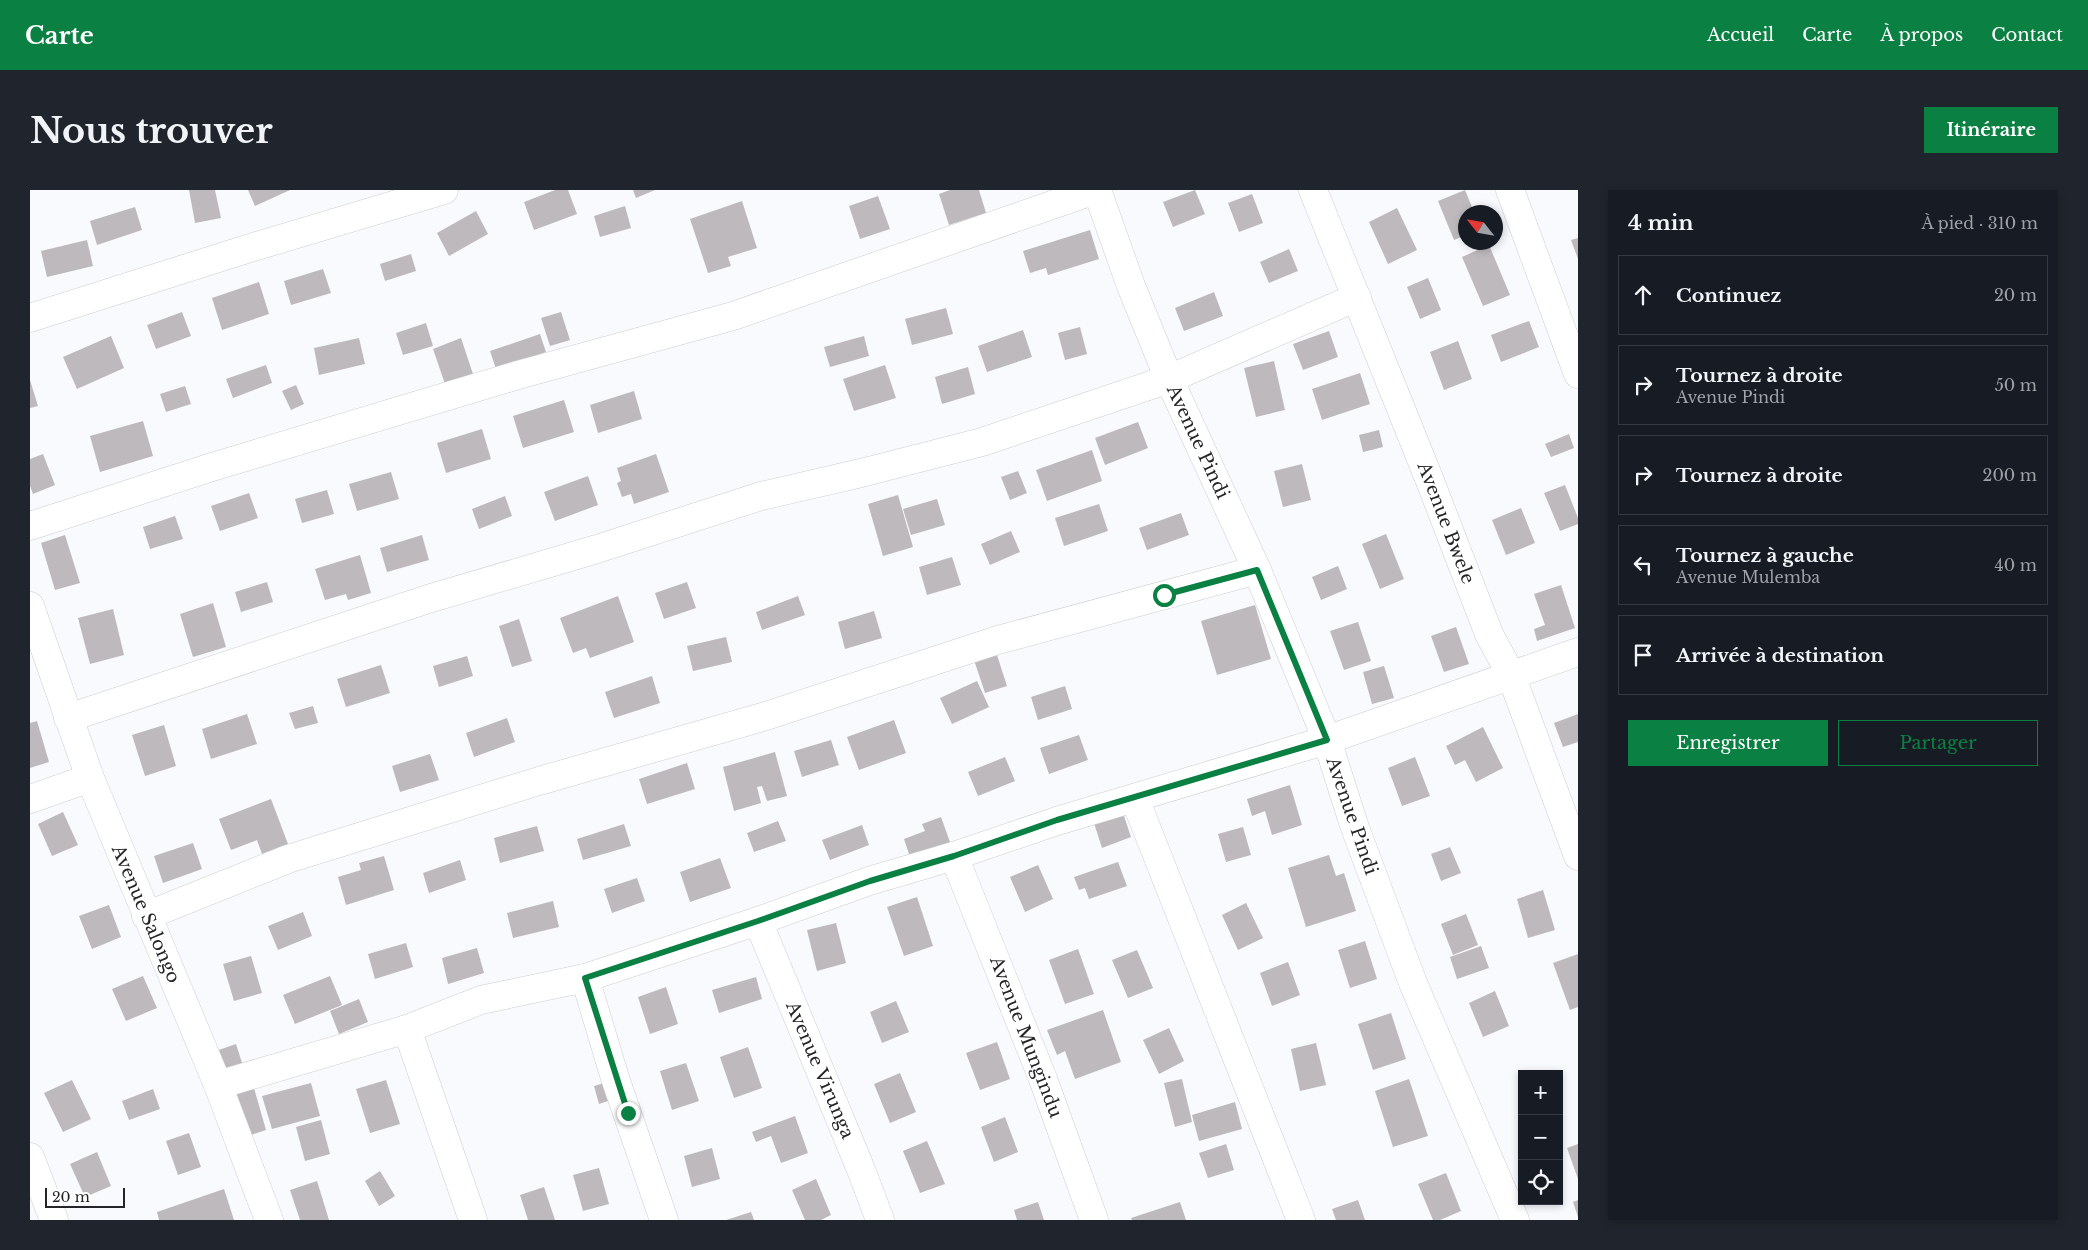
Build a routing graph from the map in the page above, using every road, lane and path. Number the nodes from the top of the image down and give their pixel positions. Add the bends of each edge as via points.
1 (444, 190) edge
2 (1096, 190) edge
3 (1313, 190) edge
4 (1510, 190) edge
5 (1357, 297) junction
6 (30, 318) edge
7 (1578, 374) edge
8 (1169, 379) junction
9 (30, 526) edge
10 (1257, 570) junction
11 (30, 606) edge
12 (1578, 652) edge
13 (1511, 675) junction
14 (68, 718) junction
15 (1327, 740) junction
16 (90, 778) junction
17 (30, 799) edge
18 (1134, 799) junction
19 (954, 856) junction
20 (1578, 856) edge
21 (146, 916) junction
22 (758, 921) junction
23 (585, 978) junction
24 (406, 1030) junction
25 (218, 1085) junction
26 (30, 1157) edge
27 (54, 1220) edge
28 (269, 1220) edge
29 (473, 1220) edge
30 (664, 1220) edge
31 (880, 1220) edge
32 (1094, 1220) edge
33 (1301, 1220) edge
34 (1515, 1220) edge

1 - 6 street
2 - 8 street, Avenue Pindi
2 - 9 street via 733,316 518,374
3 - 5 street, Avenue Bwele
4 - 7 street
5 - 8 street
5 - 13 street, Avenue Bwele via 1489,634
8 - 10 street, Avenue Pindi
8 - 14 street via 982,442 761,496 428,599
10 - 15 street, Avenue Pindi
10 - 21 street via 998,640 766,716 288,858
11 - 14 street, Avenue Salongo
12 - 13 street
13 - 15 street
13 - 20 street, Avenue Bwele
14 - 16 street, Avenue Salongo
15 - 18 street
15 - 34 street, Avenue Pindi via 1354,825 1412,983
16 - 17 street
16 - 21 street, Avenue Salongo
18 - 19 street via 1057,820
18 - 33 street
19 - 22 street via 870,881
19 - 32 street, Avenue Mungindu via 1043,1079
21 - 25 street, Avenue Salongo
22 - 23 street
22 - 31 street, Avenue Virunga
23 - 24 street via 481,1000
23 - 30 street
24 - 25 street
24 - 29 street
25 - 28 street, Avenue Salongo
26 - 27 street

